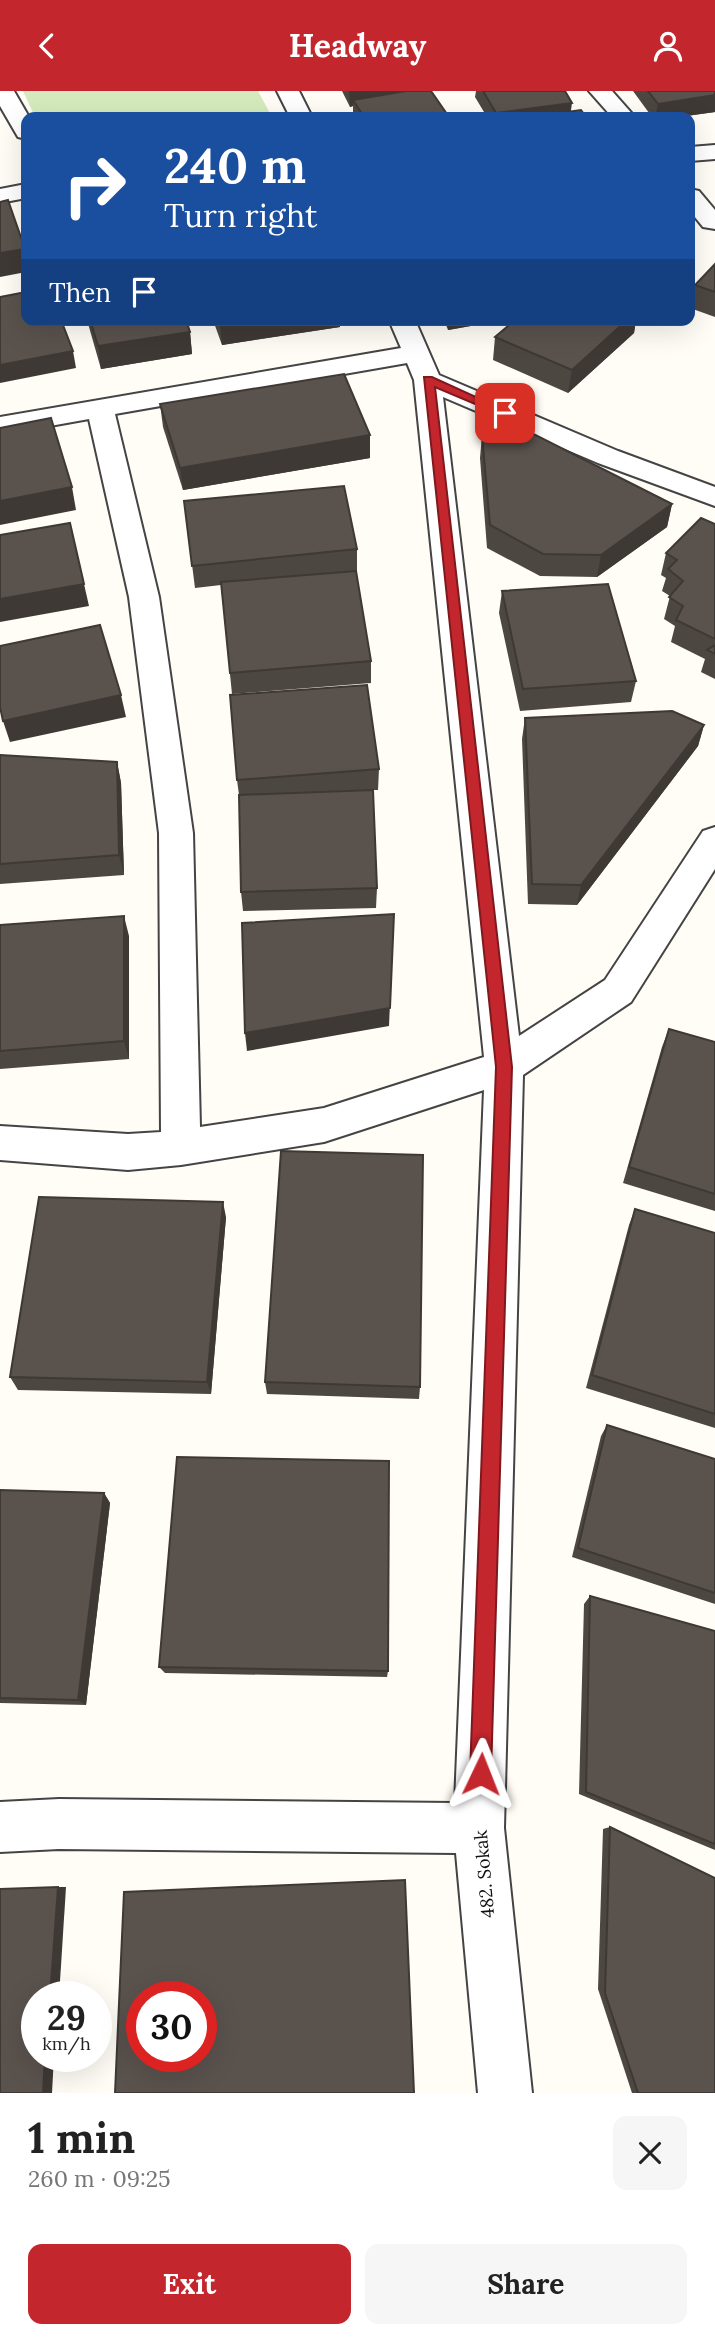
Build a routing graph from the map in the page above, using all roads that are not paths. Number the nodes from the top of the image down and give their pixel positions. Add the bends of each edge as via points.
1 (3, 91) edge
2 (288, 91) edge
3 (600, 91) edge
4 (298, 112) edge
5 (619, 112) edge
6 (21, 123) edge
7 (715, 152) edge
8 (695, 154) edge
9 (21, 192) edge
10 (0, 196) edge
11 (695, 205) edge
12 (705, 222) edge
13 (416, 351) edge
14 (100, 409) junction
15 (0, 426) edge
16 (715, 497) edge
17 (715, 840) edge
18 (504, 1067) junction
19 (0, 1143) edge
20 (181, 1148) junction
21 (0, 1827) edge
22 (479, 1828) junction
23 (505, 2093) edge

1 - 6 street
2 - 4 street
3 - 5 street
7 - 8 street
9 - 10 street
11 - 12 street
13 - 14 street
13 - 16 street via 608,457
13 - 18 street, 482. Sokak
14 - 15 street
14 - 20 street via 144,597 176,833
17 - 18 street via 618,991
18 - 20 street via 324,1125
18 - 22 street, 482. Sokak
19 - 20 street via 128,1152
21 - 22 street
22 - 23 street, 482. Sokak

